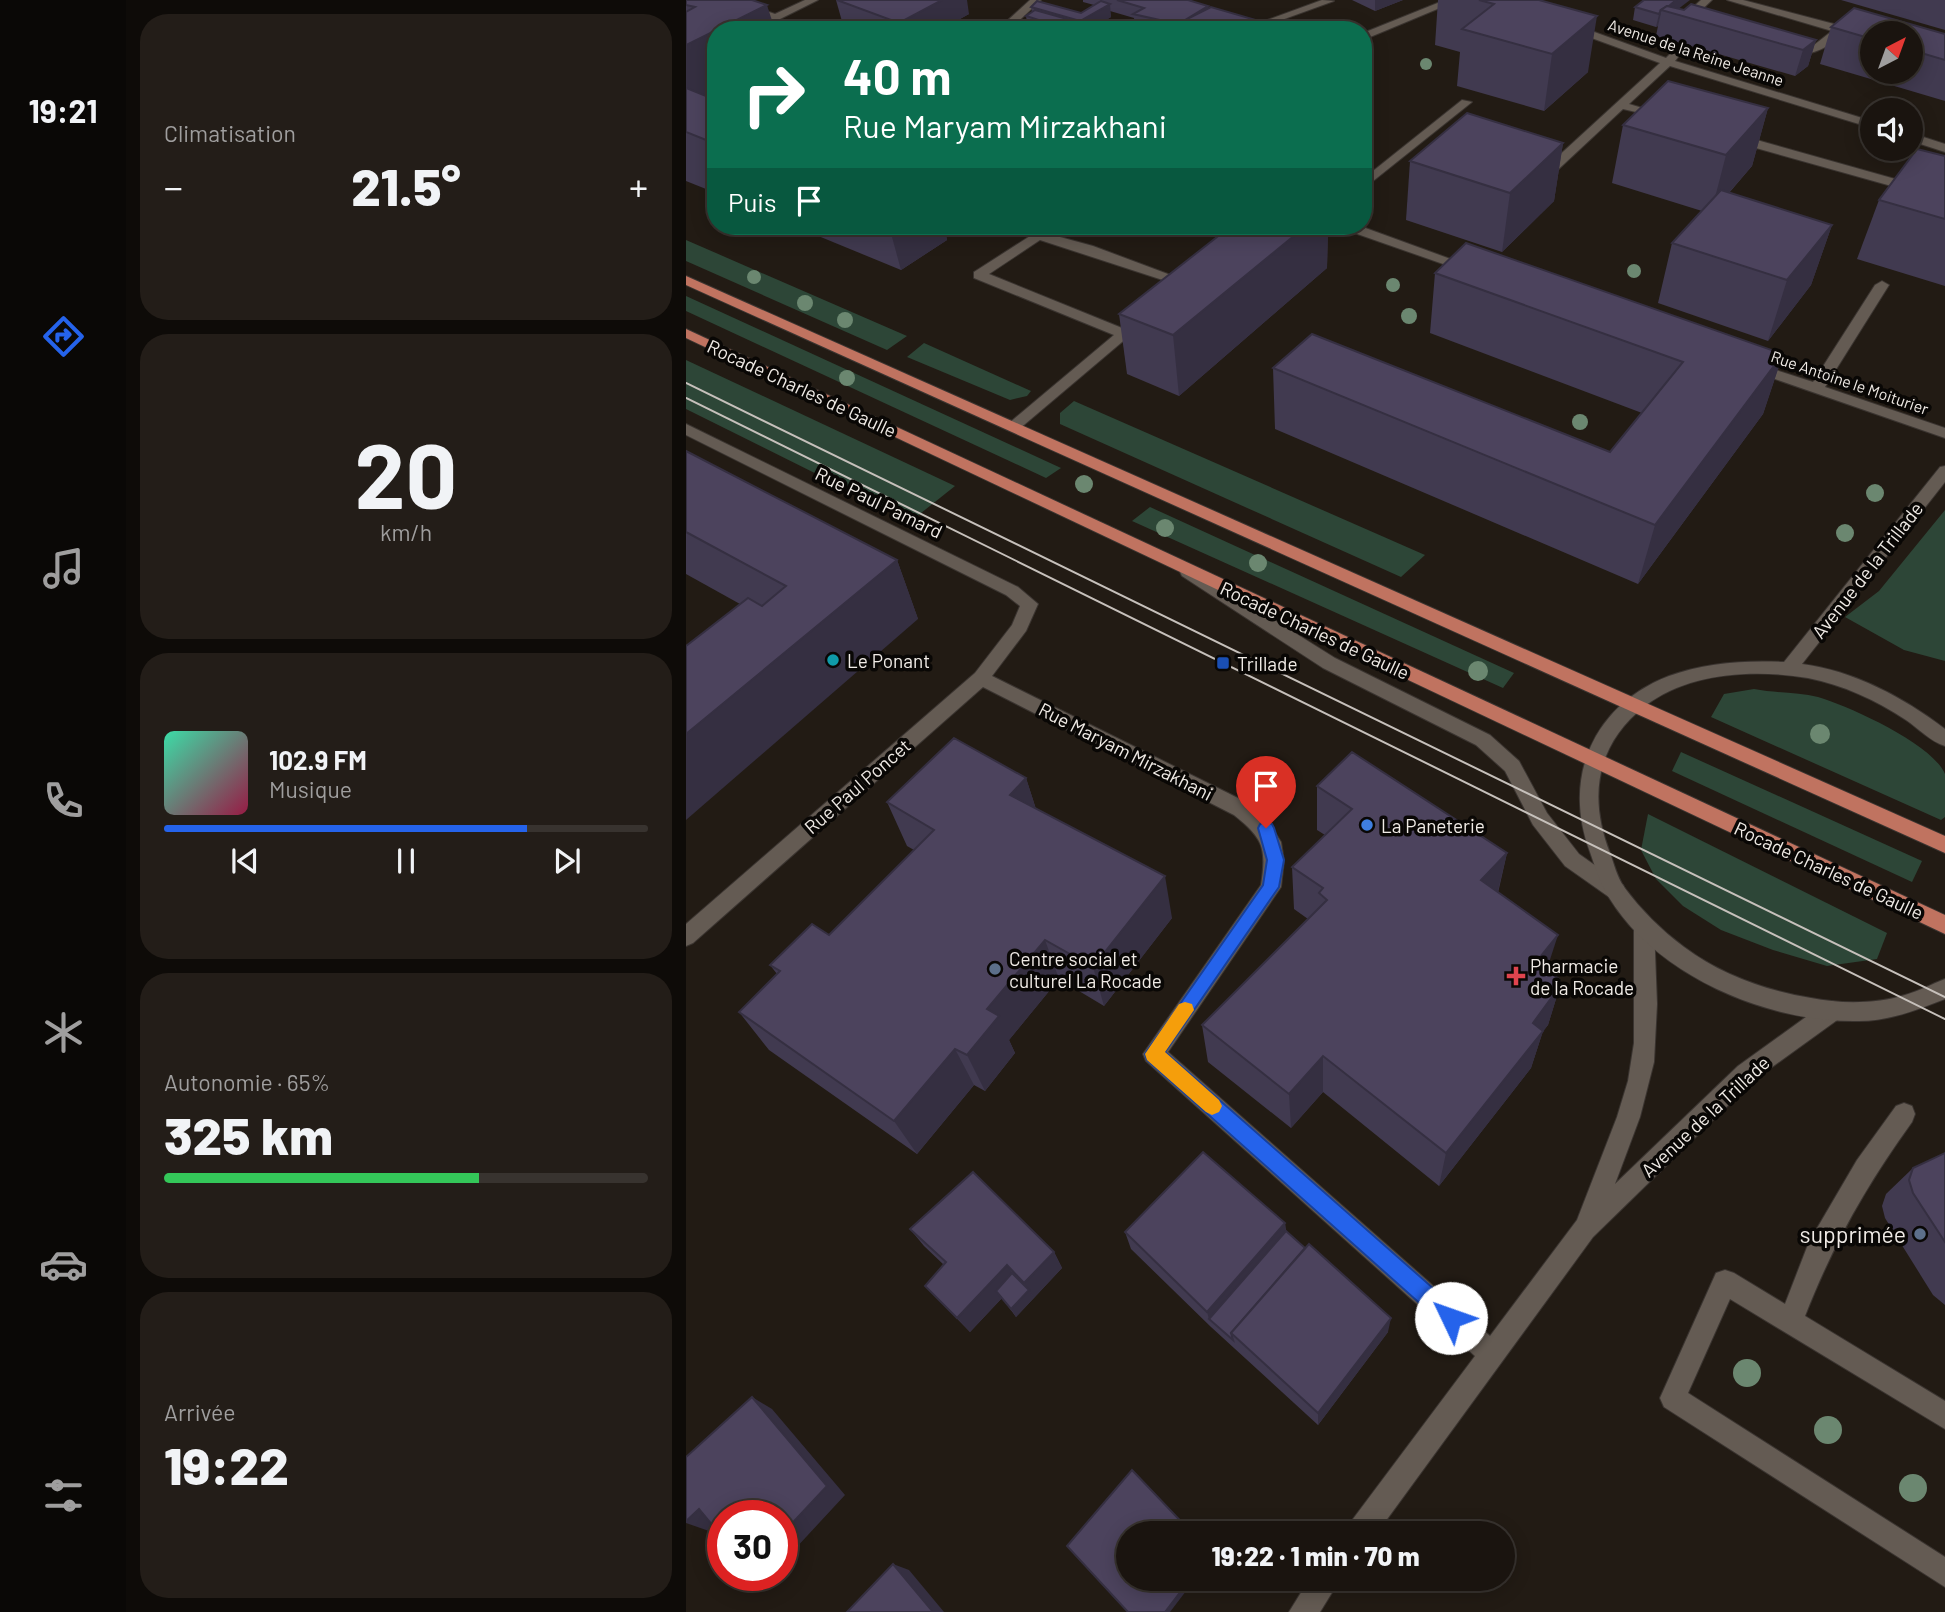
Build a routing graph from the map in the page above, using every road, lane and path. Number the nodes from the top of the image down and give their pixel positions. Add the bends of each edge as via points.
1 (724, 0) edge
2 (813, 0) edge
3 (1036, 0) edge
4 (1454, 0) edge
5 (1707, 0) edge
6 (1732, 0) edge
7 (1329, 1) edge
8 (1012, 21) edge
9 (1276, 21) edge
10 (1558, 21) edge
11 (1705, 27) edge
12 (1841, 28) junction
13 (1372, 33) edge
14 (1860, 34) edge
15 (1770, 48) edge
16 (1671, 59) junction
17 (1466, 102) dead end
18 (1620, 105) junction
19 (1672, 120) edge
20 (1860, 121) edge
21 (1724, 134) edge
22 (1923, 141) edge
23 (1945, 148) edge
24 (1545, 175) edge
25 (1372, 178) edge
26 (1945, 197) edge
27 (1372, 234) edge
28 (1491, 276) edge
29 (686, 279) edge
30 (1882, 285) dead end
31 (686, 333) edge
32 (1124, 334) junction
33 (1738, 362) edge
34 (1816, 389) junction
35 (1013, 427) junction
36 (686, 429) edge
37 (1945, 433) edge
38 (1945, 471) edge
39 (1179, 566) junction
40 (1020, 627) joint
41 (1788, 669) junction
42 (981, 678) junction
43 (1633, 704) junction
44 (1945, 739) edge
45 (1592, 760) junction
46 (1945, 845) edge
47 (1616, 891) junction
48 (1945, 925) edge
49 (1644, 926) junction
50 (686, 937) edge
51 (1945, 989) edge
52 (1832, 1011) junction
53 (1904, 1114) dead end
54 (1585, 1229) junction
55 (1790, 1322) junction
56 (1491, 1353) junction
57 (1945, 1416) edge
58 (1369, 1521) edge
59 (1945, 1573) edge
60 (1318, 1591) edge
61 (1303, 1612) edge

1 - 2 street via 776,18
3 - 8 street
4 - 13 street
5 - 11 street via 1688,16 1692,23
6 - 12 street
7 - 9 street
10 - 16 street, Avenue de la Reine Jeanne
12 - 14 street
12 - 15 street via 1832,40 1807,53
16 - 18 street
16 - 20 street, Avenue de la Reine Jeanne
17 - 25 street
18 - 19 street
18 - 24 street
21 - 26 street
22 - 23 street
27 - 28 street
29 - 35 main road
30 - 34 street
31 - 39 main road, Rocade Charles de Gaulle
32 - 32 street via 1185,283 1038,235 979,275
32 - 35 street
33 - 34 street, Rue Antoine le Moiturier
34 - 37 street, Rue Antoine le Moiturier
35 - 43 main road
36 - 40 street, Rue Paul Pamard via 1012,591 1029,604
38 - 41 street, Avenue de la Trillade
39 - 45 main road, Rocade Charles de Gaulle
39 - 47 street via 1329,663 1483,740 1512,766 1540,819 1572,860
40 - 42 street, Rue Paul Poncet
41 - 43 street via 1713,670 1683,677
41 - 44 street via 1834,678 1879,696 1921,719
42 - 50 street, Rue Paul Poncet
42 - 56 street, Rue Maryam Mirzakhani via 1241,809 1266,828 1275,860 1271,887 1154,1054
43 - 45 street via 1610,728
43 - 46 main road
45 - 47 street via 1587,789 1589,823
45 - 48 main road, Rocade Charles de Gaulle
47 - 49 street
49 - 52 street via 1683,958 1729,985 1780,1003
49 - 54 street, Avenue de la Trillade via 1646,1026 1639,1079
51 - 52 street via 1873,1010
52 - 54 street, Avenue de la Trillade via 1746,1073
53 - 55 street via 1865,1168 1818,1251
54 - 56 street, Avenue de la Trillade
55 - 57 street
55 - 59 street via 1725,1282 1673,1398
56 - 58 street, Avenue de la Trillade
60 - 61 street

